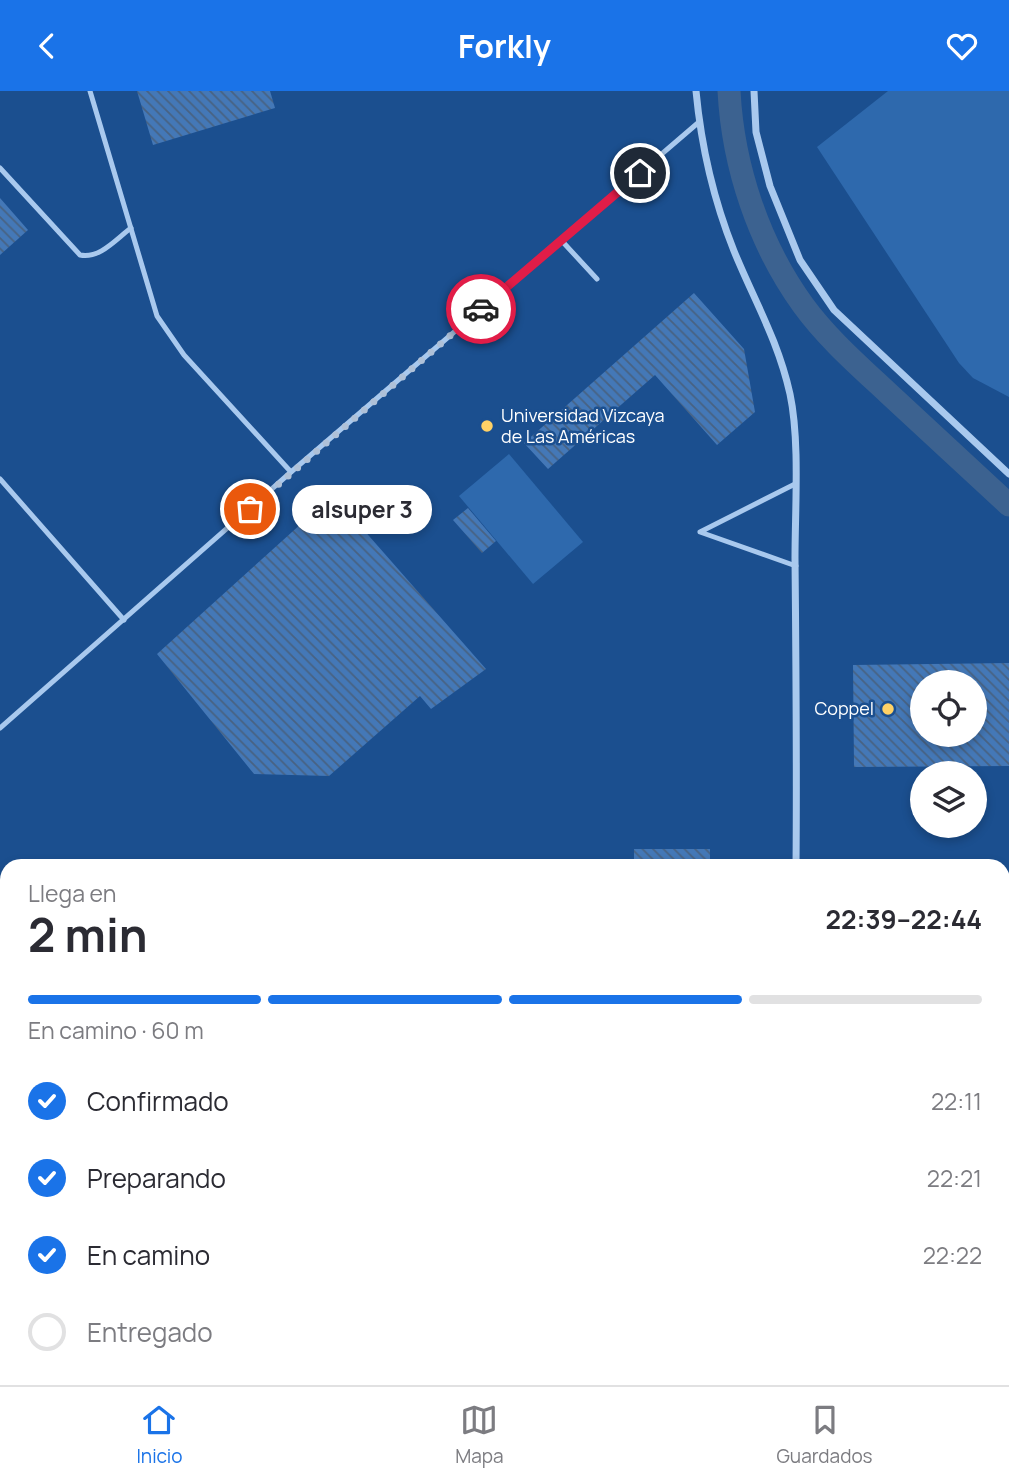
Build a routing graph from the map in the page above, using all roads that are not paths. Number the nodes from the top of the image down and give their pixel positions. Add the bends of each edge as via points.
1 (90, 91) edge
2 (696, 91) edge
3 (754, 91) edge
4 (699, 122) junction
5 (0, 167) edge
6 (131, 228) junction
7 (561, 240) junction
8 (597, 279) dead end
9 (292, 472) junction
10 (1009, 474) edge
11 (0, 479) edge
12 (795, 484) junction
13 (796, 566) junction
14 (124, 620) junction
15 (0, 728) edge
16 (796, 859) edge

1 - 6 lane
2 - 4 street
3 - 10 street via 756,132 770,186 800,260 834,310
4 - 7 lane
4 - 12 street via 734,250 783,365 791,396
5 - 6 lane via 80,255 99,253
6 - 9 lane via 157,316 184,355
7 - 8 lane
7 - 9 lane
9 - 14 lane
11 - 14 lane
12 - 13 street
12 - 13 lane via 700,532
13 - 16 street
14 - 15 lane

